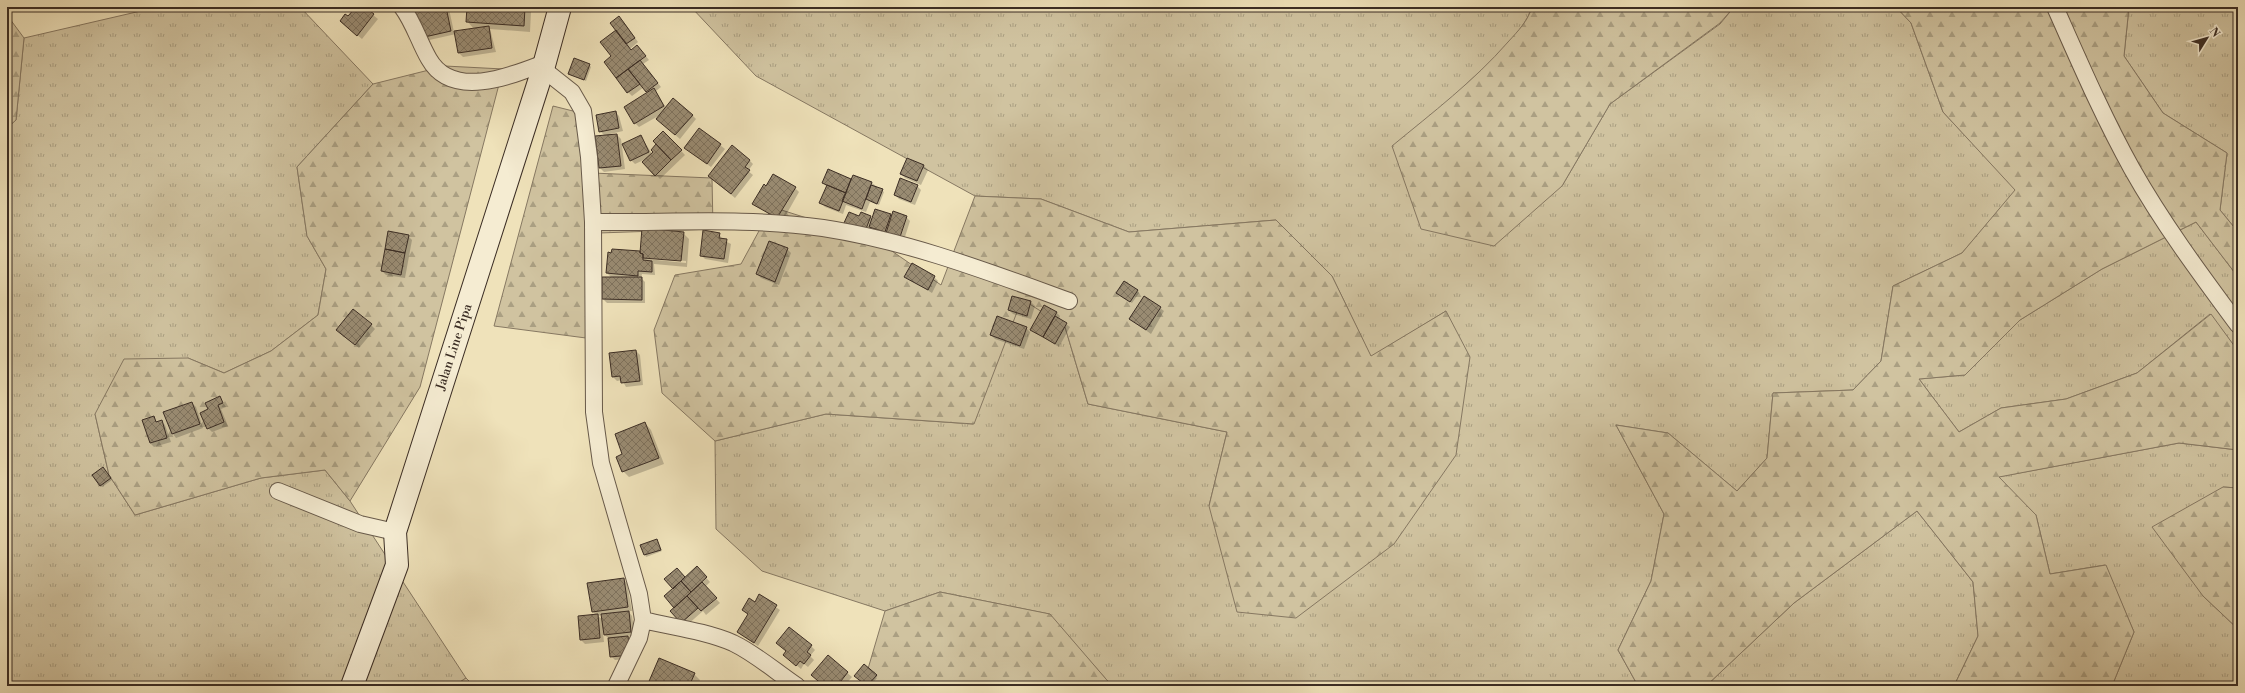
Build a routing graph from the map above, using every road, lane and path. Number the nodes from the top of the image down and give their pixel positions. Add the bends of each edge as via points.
1 (402, 7) edge
2 (560, 7) edge
3 (2055, 7) edge
4 (544, 66) junction
5 (593, 222) junction
6 (1069, 301) dead end
7 (2238, 325) edge
8 (278, 491) dead end
9 (395, 532) junction
10 (643, 620) junction
11 (352, 686) edge
12 (616, 686) edge
13 (797, 686) edge

1 - 4 street via 410,17 434,67 453,80 483,81
2 - 4 main road, Jalan Line Pipa
3 - 7 street via 2131,168 2186,255
4 - 5 street via 572,92 583,111
4 - 9 main road, Jalan Line Pipa
5 - 6 street via 722,221 823,228 955,260
5 - 10 street via 594,420 601,463 639,594
8 - 9 street via 360,524
9 - 11 main road, Jalan Line Pipa via 396,565
10 - 12 street via 639,638
10 - 13 street via 714,636 733,643

